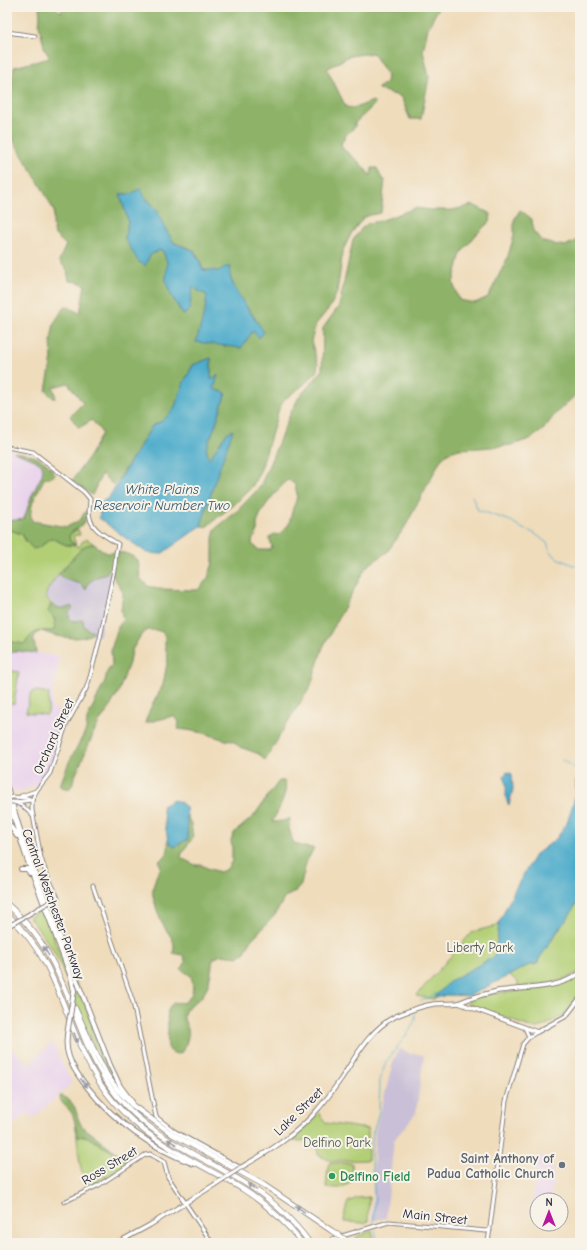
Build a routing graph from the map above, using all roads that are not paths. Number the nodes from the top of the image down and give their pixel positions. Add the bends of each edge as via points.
1 (7, 32) edge
2 (35, 36) dead end
3 (7, 447) edge
4 (7, 787) edge
5 (36, 791) junction
6 (20, 796) junction
7 (7, 797) edge
8 (32, 800) junction
9 (7, 802) edge
10 (14, 802) junction
11 (33, 817) junction
12 (7, 822) edge
13 (22, 842) junction
14 (25, 853) junction
15 (40, 853) junction
16 (93, 886) dead end
17 (38, 887) junction
18 (7, 904) edge
19 (7, 914) edge
20 (7, 927) edge
21 (580, 973) edge
22 (63, 986) junction
23 (580, 998) edge
24 (459, 1003) junction
25 (525, 1028) junction
26 (537, 1032) junction
27 (529, 1037) junction
28 (145, 1115) junction
29 (202, 1167) junction
30 (240, 1168) junction
31 (64, 1202) dead end
32 (185, 1203) junction
33 (490, 1230) junction
34 (348, 1242) edge
35 (117, 1243) edge
36 (212, 1243) edge
37 (302, 1243) edge
38 (310, 1243) edge
39 (328, 1243) edge
40 (488, 1243) edge

1 - 2 street
3 - 5 street, Orchard Street via 33,452 84,492 90,499 91,523 118,544 96,655 86,689 66,725 50,773
4 - 13 main road, Central Westchester Parkway
5 - 6 street
5 - 8 street, Orchard Street
6 - 7 street, bridge
6 - 8 street
7 - 13 main road, Central Westchester Parkway
8 - 10 street
8 - 11 street
9 - 10 street, bridge
10 - 11 street via 23,806
11 - 15 street
12 - 13 main road
13 - 14 main road, Central Westchester Parkway
13 - 15 main road via 32,852
13 - 17 main road, Central Westchester Parkway
14 - 17 main road, Central Westchester Parkway
14 - 17 main road via 26,864 21,869 28,869
15 - 17 main road via 33,861
15 - 20 street, bridge via 58,898
16 - 30 street via 133,1002 156,1115 185,1137
17 - 28 main road, Central Westchester Parkway via 114,1074 129,1098
17 -> 29 main road, Central Westchester Parkway, bridge via 74,991 66,1044 76,1072 113,1116 132,1131 173,1155
22 -> 18 highway via 39,939
19 -> 29 highway via 27,935 43,959 86,1060 107,1094 126,1116 148,1135
21 - 24 main road via 560,983 494,992
22 - 28 highway via 107,1075 132,1105
38 -> 22 highway via 285,1214 263,1195 168,1140 124,1104 92,1057
23 - 26 main road via 566,1016
24 - 25 main road
24 - 30 main road, Lake Street via 417,1008 384,1024 362,1046 318,1110 282,1142
25 - 26 main road
25 - 27 street
26 - 27 street
27 - 33 street via 522,1048 506,1101
34 -> 28 highway, bridge via 273,1190 176,1137
29 - 37 highway via 259,1201
30 - 32 main road, Lake Street, bridge
31 - 32 street, Ross Street via 95,1187 147,1154 152,1154 163,1161 168,1177
32 - 35 main road, Lake Street
32 - 36 street
33 - 39 street, Main Street via 393,1222 332,1239
33 - 40 street

